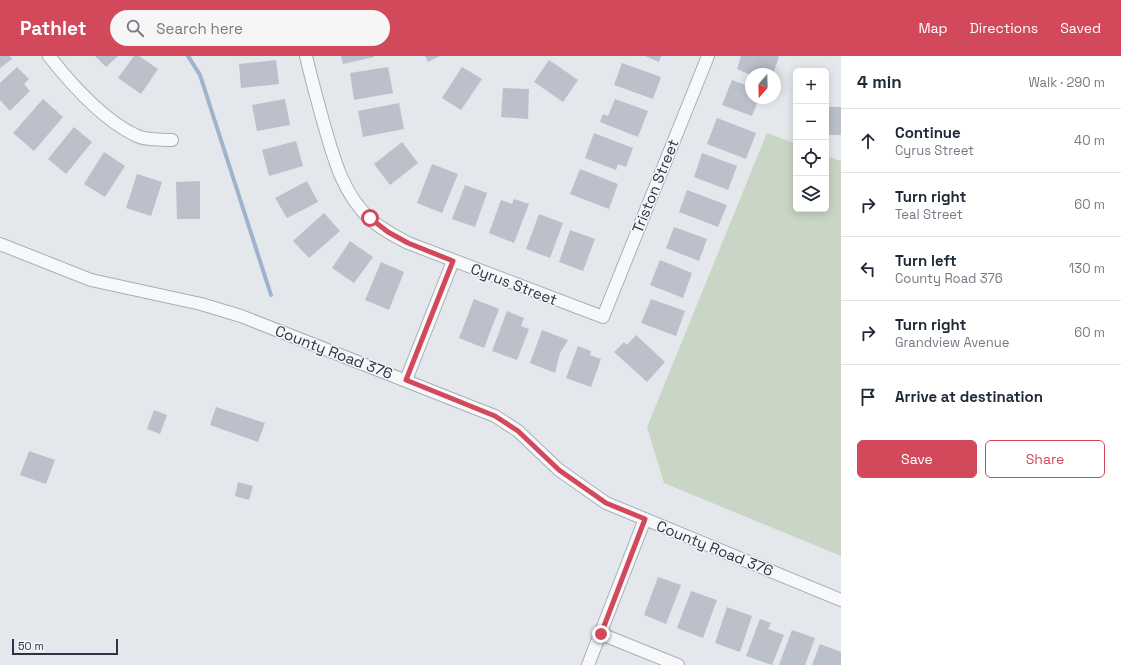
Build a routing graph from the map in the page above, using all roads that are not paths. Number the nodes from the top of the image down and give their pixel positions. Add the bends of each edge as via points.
1 (49, 56) edge
2 (306, 56) edge
3 (708, 56) edge
4 (172, 140) dead end
5 (0, 244) edge
6 (453, 261) junction
7 (603, 317) joint
8 (406, 380) junction
9 (645, 519) junction
10 (841, 600) edge
11 (601, 634) junction
12 (588, 665) edge
13 (678, 665) edge

1 - 4 street via 86,97 113,121 136,136
2 - 6 street, Cyrus Street via 332,152 353,199 370,218 388,232
3 - 7 street, Triston Street
5 - 8 street, County Road 376 via 91,280 201,304 241,316
6 - 7 street, Cyrus Street
6 - 8 street
8 - 9 street, County Road 376 via 495,416 518,431 559,470 606,503
9 - 10 street, County Road 376
9 - 11 street
11 - 12 street
11 - 13 street

